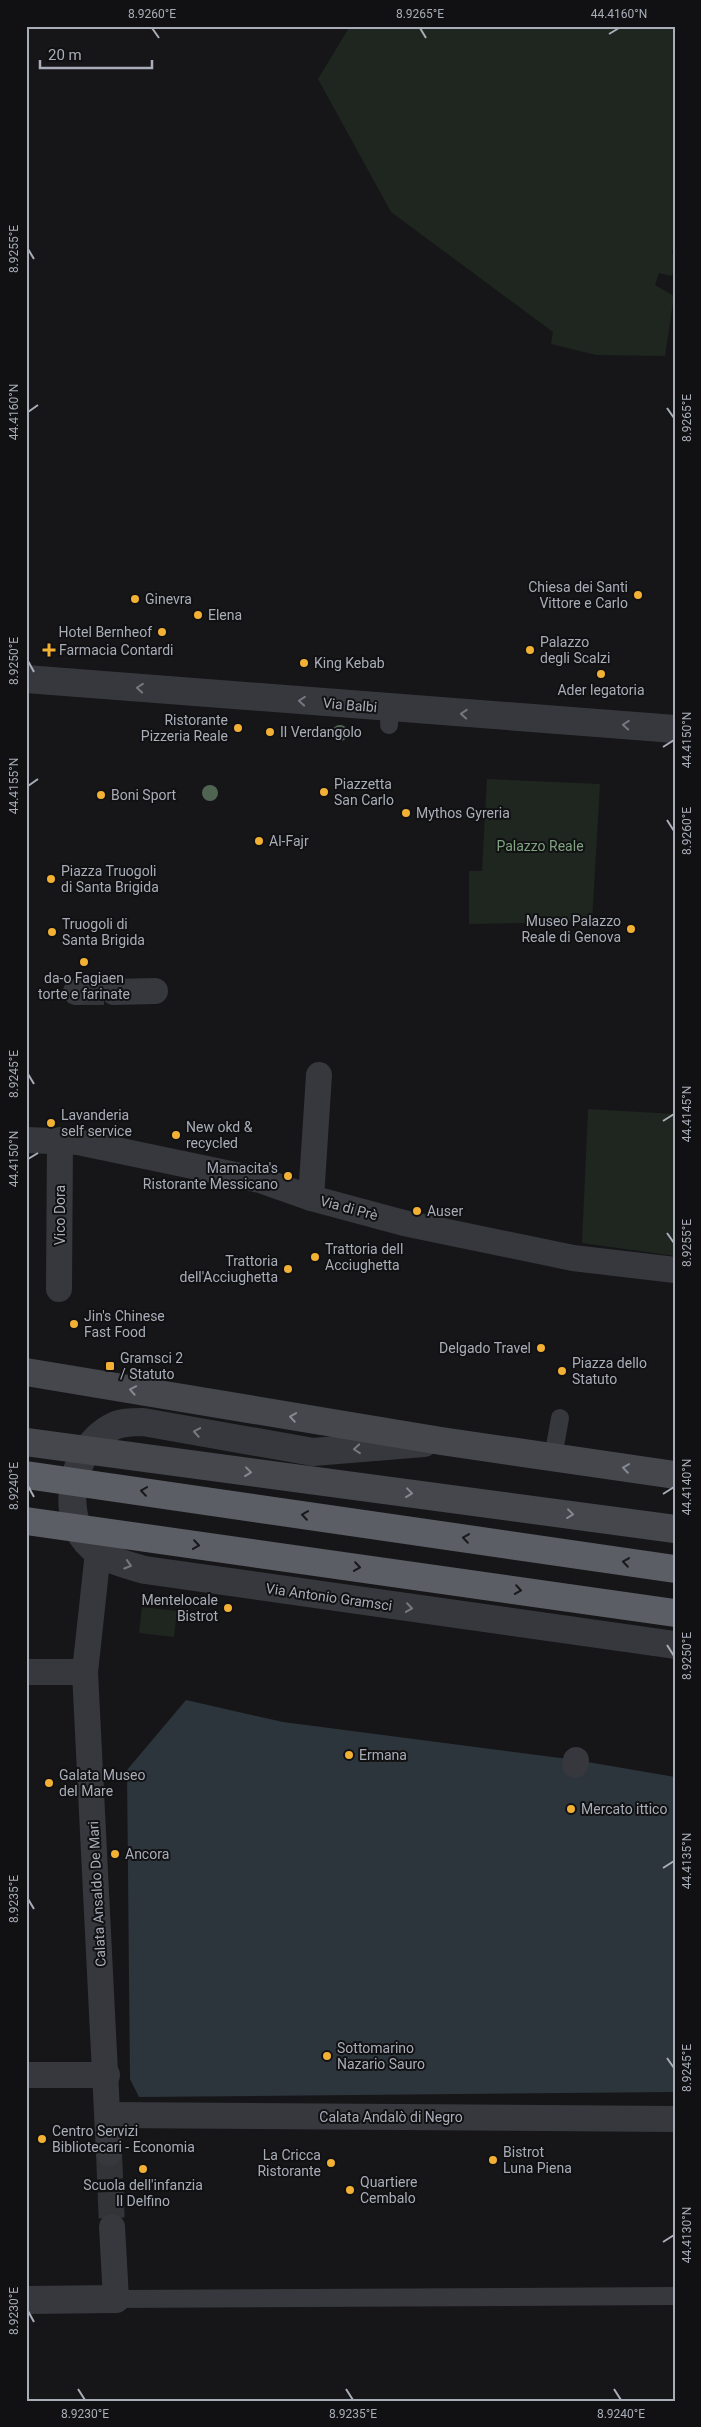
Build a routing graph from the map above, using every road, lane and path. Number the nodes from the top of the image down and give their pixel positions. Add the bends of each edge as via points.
1 (26, 679) edge
2 (675, 729) edge
3 (155, 991) dead end
4 (114, 992) tunnel mouth
5 (319, 1075) dead end
6 (26, 1140) edge
7 (60, 1140) junction
8 (311, 1198) junction
9 (675, 1270) edge
10 (59, 1289) dead end
11 (26, 1372) edge
12 (560, 1418) dead end
13 (441, 1441) junction
14 (26, 1442) edge
15 (86, 1450) junction
16 (553, 1457) junction
17 (26, 1475) edge
18 (675, 1475) edge
19 (26, 1521) edge
20 (675, 1529) edge
21 (98, 1552) junction
22 (675, 1568) edge
23 (675, 1613) edge
24 (675, 1645) edge
25 (26, 1672) edge
26 (85, 1672) junction
27 (26, 2075) edge
28 (107, 2075) junction
29 (108, 2115) junction
30 (675, 2119) edge
31 (109, 2153) tunnel mouth
32 (112, 2227) tunnel mouth
33 (675, 2296) edge
34 (116, 2299) junction
35 (26, 2300) edge

2 -> 1 street, Via Balbi via 390,717
3 - 4 street
5 - 8 street
6 - 7 street, Via di Prè
7 - 8 street, Via di Prè via 260,1180
7 - 10 street, Vico Dora
8 - 9 street, Via di Prè via 404,1223 573,1258
13 -> 11 main road, Via Antonio Gramsci
12 - 16 lane
13 -> 15 street, Via Antonio Gramsci via 313,1452 129,1422 101,1433
13 - 16 main road, Via Antonio Gramsci
14 - 15 main road
15 -> 20 main road
15 - 21 street, Via Antonio Gramsci via 77,1473 72,1507 82,1537
18 -> 16 main road, Via Antonio Gramsci
22 -> 17 highway, bridge
19 -> 23 highway, bridge
21 -> 24 street, Via Antonio Gramsci via 145,1570
21 - 26 street, Calata Ansaldo De Mari
25 - 26 street
26 - 28 street, Calata Ansaldo De Mari
27 - 28 street
28 - 29 street, Calata Ansaldo De Mari
29 - 30 street, Calata Andalò di Negro
29 - 31 street, Calata Ansaldo De Mari
32 - 34 street
33 - 34 lane
34 - 35 street

